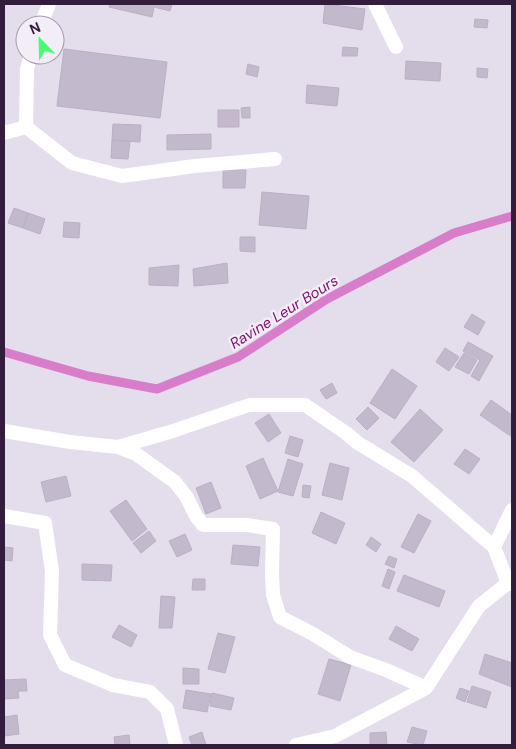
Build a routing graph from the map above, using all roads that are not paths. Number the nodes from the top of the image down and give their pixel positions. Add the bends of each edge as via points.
1 (375, 4) edge
2 (396, 47) dead end
3 (28, 65) edge
4 (26, 126) junction
5 (4, 133) edge
6 (275, 159) dead end
7 (4, 430) edge
8 (118, 447) junction
9 (512, 510) edge
10 (4, 516) edge
11 (494, 548) junction
12 (510, 584) edge
13 (426, 688) junction
14 (340, 741) edge
15 (176, 745) edge
16 (296, 745) edge

1 - 2 street
3 - 4 street
4 - 5 street
4 - 6 street via 72,163 122,176
7 - 8 street
8 - 11 street via 249,405 305,405 412,476
8 - 13 street via 136,454 175,482 202,525 247,525 273,529 273,595 280,617 350,657
9 - 11 street
10 - 15 street via 45,523 52,571 50,635 65,665 113,685 150,692 166,709
11 - 12 street
12 - 13 street via 479,606
13 - 14 street
14 - 16 street

